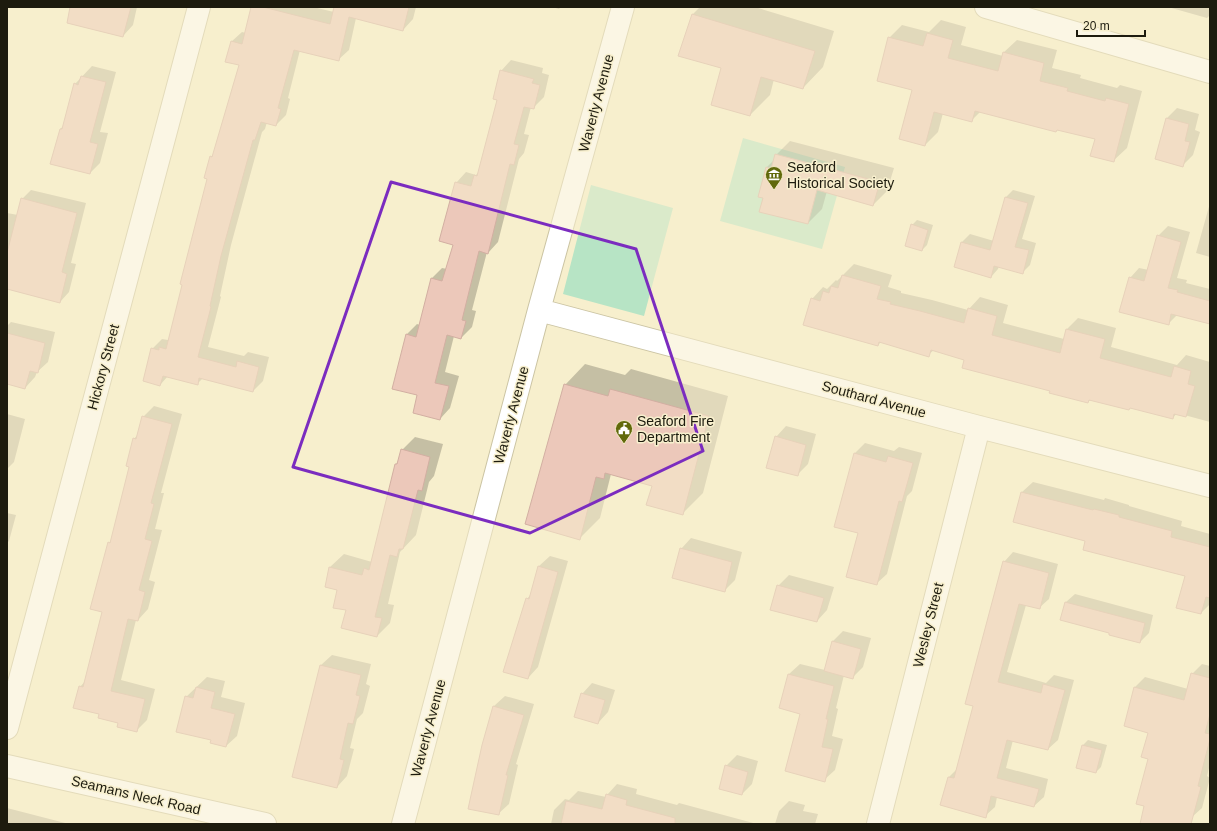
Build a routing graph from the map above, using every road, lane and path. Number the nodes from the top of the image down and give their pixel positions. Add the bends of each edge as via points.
1 (199, 7) edge
2 (623, 7) edge
3 (986, 7) edge
4 (1210, 72) edge
5 (539, 310) junction
6 (979, 427) junction
7 (1210, 486) edge
8 (7, 728) edge
9 (7, 766) edge
10 (265, 824) edge
11 (403, 824) edge
12 (878, 824) edge

1 - 8 street, Hickory Street
2 - 5 street, Waverly Avenue
3 - 4 street
5 - 6 street, Southard Avenue
5 - 11 street, Waverly Avenue
6 - 7 street, Southard Avenue
6 - 12 street, Wesley Street
9 - 10 street, Seamans Neck Road

